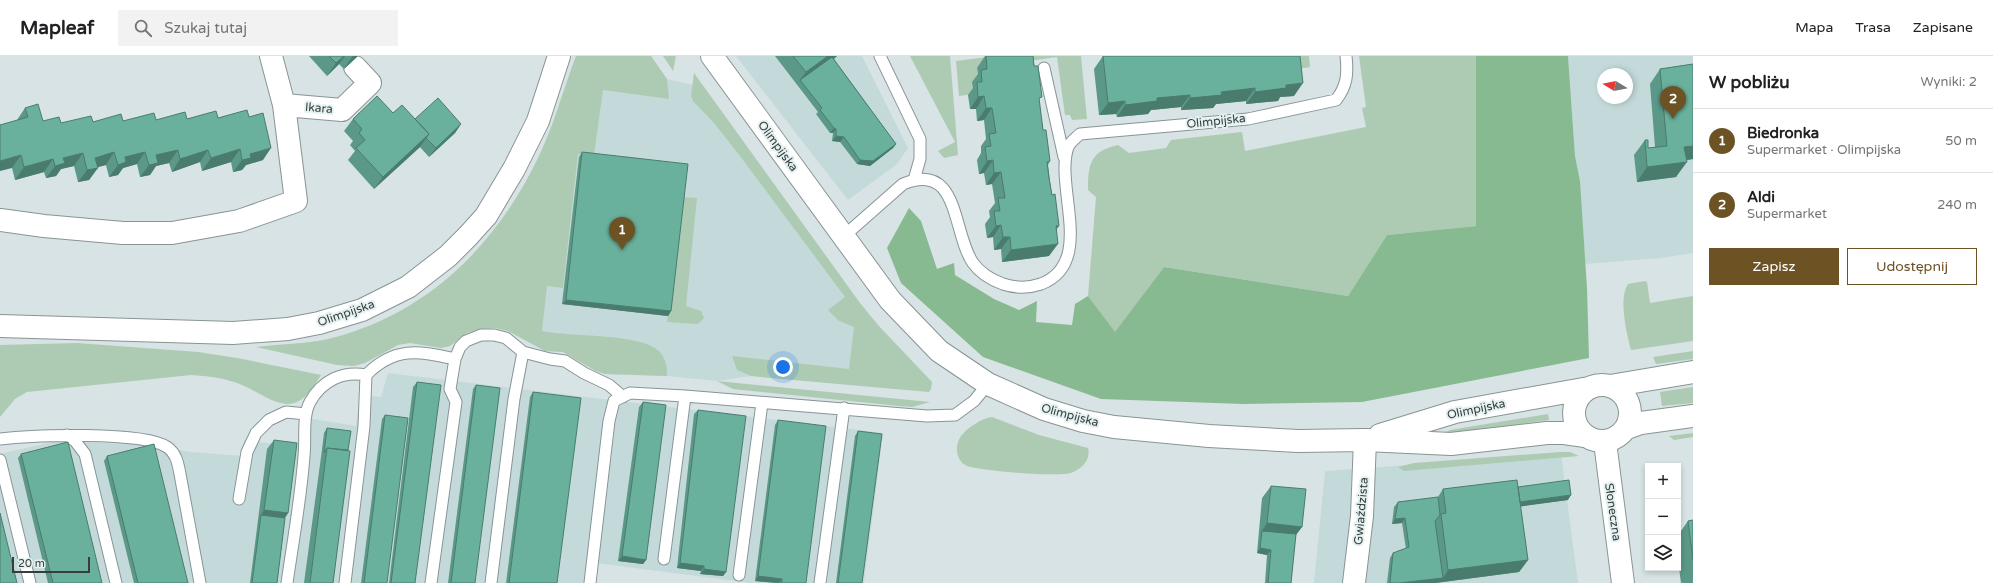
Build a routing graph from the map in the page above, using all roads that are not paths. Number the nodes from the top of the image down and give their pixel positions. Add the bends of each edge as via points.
1 (271, 56) edge
2 (558, 56) edge
3 (712, 56) edge
4 (880, 56) edge
5 (1346, 56) edge
6 (355, 67) dead end
7 (1044, 68) dead end
8 (284, 105) junction
9 (1065, 161) junction
10 (914, 180) junction
11 (0, 220) edge
12 (844, 236) junction
13 (0, 326) edge
14 (523, 352) junction
15 (455, 359) junction
16 (1693, 372) edge
17 (366, 375) junction
18 (988, 384) junction
19 (1600, 387) junction
20 (685, 396) junction
21 (623, 397) junction
22 (762, 403) junction
23 (844, 408) junction
24 (306, 414) junction
25 (1693, 416) edge
26 (1626, 428) junction
27 (67, 435) junction
28 (0, 439) edge
29 (1595, 439) junction
30 (1365, 440) junction
31 (0, 460) edge
32 (239, 499) dead end
33 (664, 559) dead end
34 (739, 575) dead end
35 (30, 583) edge
36 (116, 583) edge
37 (200, 583) edge
38 (287, 583) edge
39 (344, 583) edge
40 (431, 583) edge
41 (491, 583) edge
42 (590, 583) edge
43 (820, 583) edge
44 (1354, 583) edge
45 (1623, 583) edge

1 - 8 street
2 - 13 street, Olimpijska via 538,121 486,216 448,256 408,287 362,310 288,329 233,333
3 - 12 street, Olimpijska
4 - 10 lane via 920,139 920,159
5 - 9 lane, Olimpijska via 1348,73 1345,86 1336,100 1248,119 1080,134 1068,146
6 - 8 street, Ikara via 370,83 342,110
7 - 9 lane, Olimpijska
8 - 11 street via 296,201 239,221 172,233 123,233
9 - 10 lane, Olimpijska via 1070,235 1068,258 1059,273 1042,283 1028,287 1010,287 993,281 974,264 948,193 940,184 929,180
10 - 12 lane via 903,184
12 - 18 street, Olimpijska via 890,300 939,351
14 - 15 lane via 506,338 481,335 466,341
14 - 21 lane via 565,361 609,385
14 - 41 lane via 514,399
15 - 17 lane via 420,352 405,353 377,364
15 - 40 lane via 450,389 456,402
16 - 19 street, Olimpijska
17 - 24 lane via 355,373 328,381 310,402
17 - 39 lane via 364,426
18 - 23 lane via 974,401 955,415 927,416
18 - 30 street, Olimpijska via 1044,409 1114,427 1298,441
19 - 26 street via 1621,392 1629,403 1631,411
19 - 29 street via 1579,397 1574,410 1576,424
19 - 30 street, Olimpijska via 1455,412
20 - 21 lane via 630,393
20 - 22 lane
20 - 33 lane
21 - 42 lane via 614,401 609,421
22 - 23 lane
22 - 34 lane
23 - 43 lane
24 - 32 lane via 286,412 269,420 256,433 247,452
24 - 38 lane via 304,457
25 - 26 street via 1641,422
26 - 29 street via 1621,435
27 - 28 lane
27 - 36 lane via 84,454
27 - 37 lane via 142,439 166,447 176,456
29 - 30 street, Olimpijska via 1564,432 1450,444
29 - 45 street, Słoneczna
30 - 44 street, Gwiaździsta via 1362,516
31 - 35 lane

